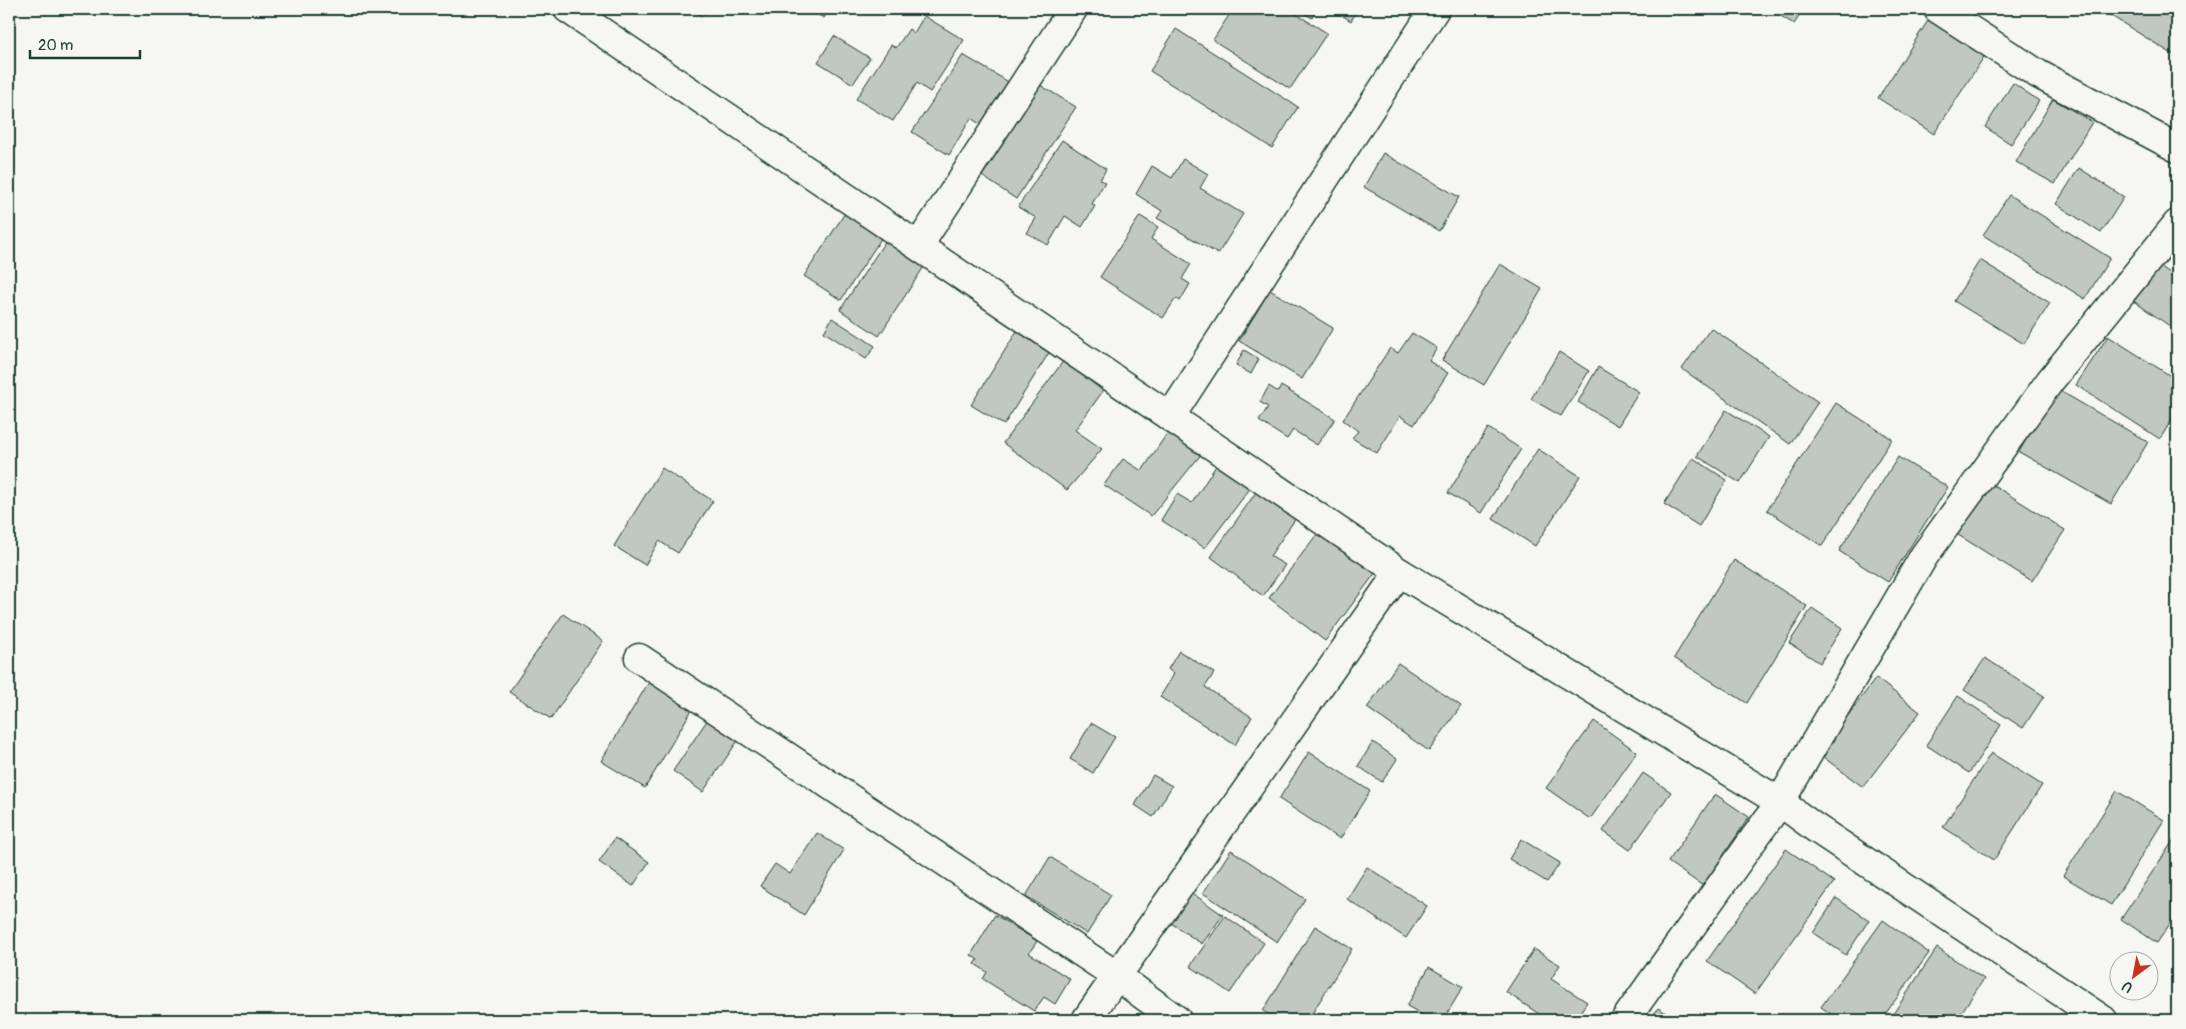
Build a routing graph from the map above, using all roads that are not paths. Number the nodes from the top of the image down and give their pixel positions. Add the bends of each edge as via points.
1 (568, 9) edge
2 (1073, 9) edge
3 (1435, 9) edge
4 (1938, 9) edge
5 (2177, 148) edge
6 (2177, 224) edge
7 (919, 245) junction
8 (1170, 417) junction
9 (1399, 572) junction
10 (640, 658) dead end
11 (1780, 802) junction
12 (1117, 976) junction
13 (1086, 1020) edge
14 (1177, 1020) edge
15 (1625, 1020) edge
16 (2103, 1020) edge

1 - 7 street
2 - 7 street
3 - 8 street
4 - 5 street via 2038,74
6 - 11 street via 2050,381 1924,556
7 - 8 street
8 - 9 street
9 - 11 street
9 - 12 street
10 - 12 street
11 - 15 street
11 - 16 street
12 - 13 street
12 - 14 street

